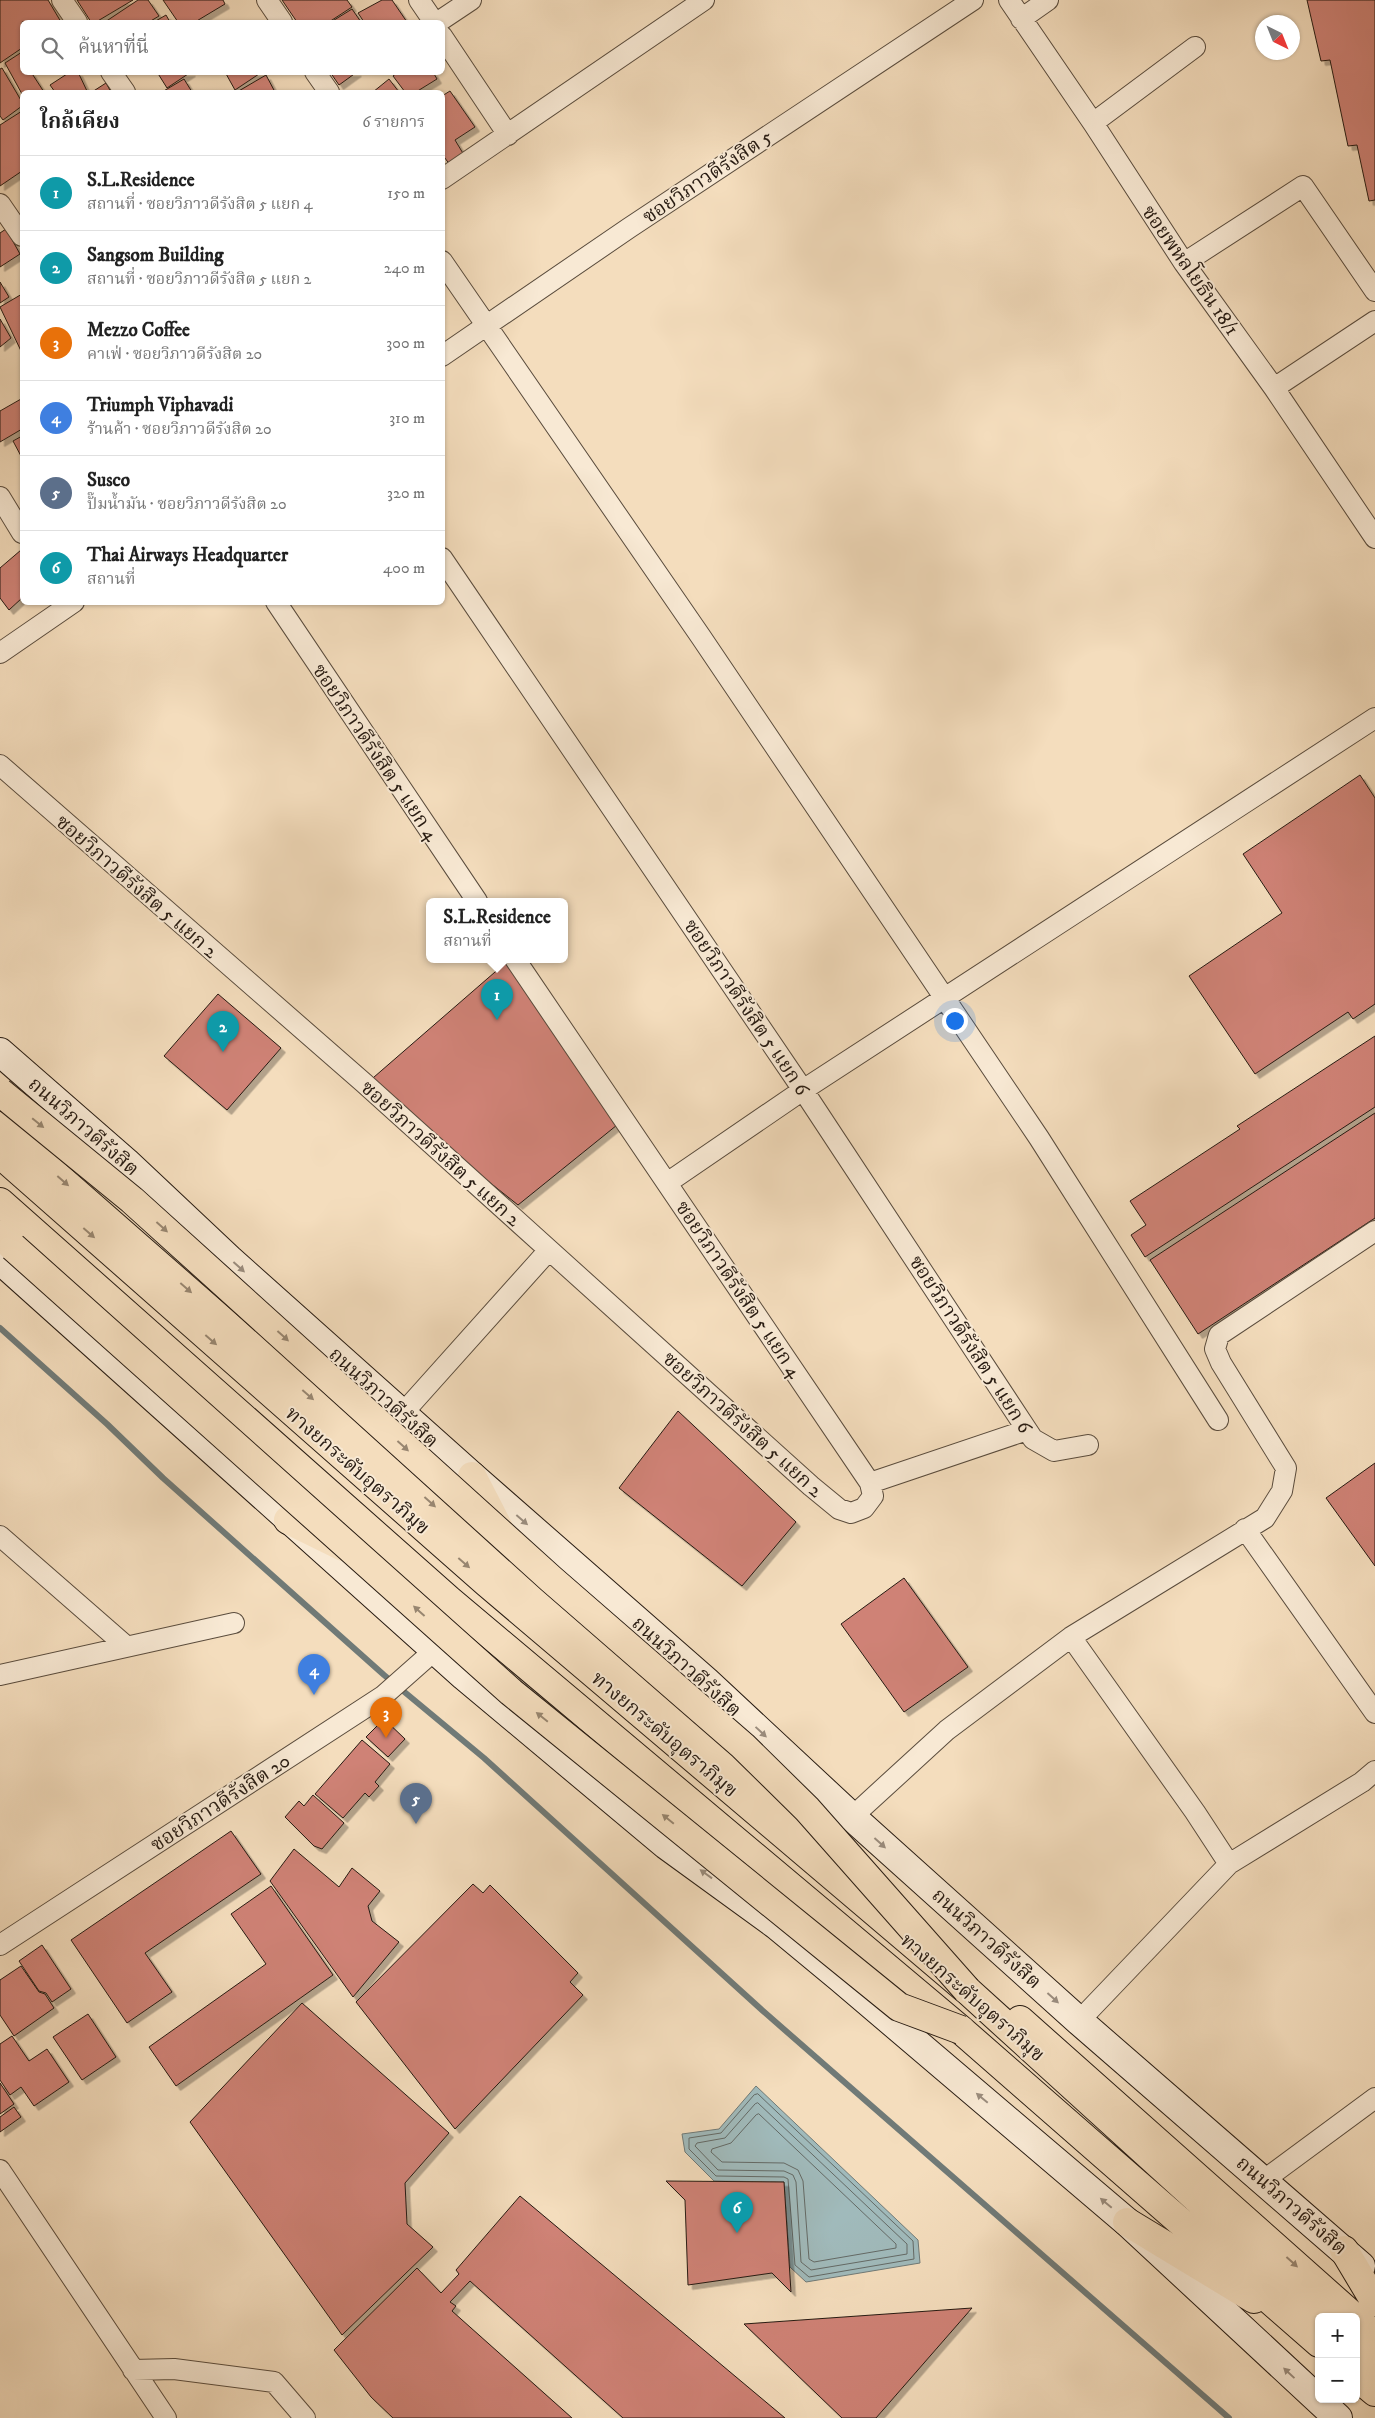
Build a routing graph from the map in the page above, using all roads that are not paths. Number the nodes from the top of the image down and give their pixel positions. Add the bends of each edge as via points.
1 (62, 0) edge
2 (267, 0) edge
3 (419, 0) edge
4 (471, 0) edge
5 (704, 0) edge
6 (973, 0) edge
7 (1009, 0) edge
8 (1048, 0) edge
9 (1022, 19) junction
10 (76, 20) edge
11 (281, 20) edge
12 (433, 20) edge
13 (441, 20) edge
14 (445, 40) edge
15 (1195, 47) dead end
16 (113, 75) edge
17 (317, 75) edge
18 (124, 90) edge
19 (327, 90) edge
20 (1093, 123) junction
21 (508, 135) junction
22 (445, 177) edge
23 (0, 204) edge
24 (20, 233) edge
25 (1184, 263) junction
26 (445, 265) edge
27 (1375, 291) edge
28 (1375, 320) edge
29 (486, 325) junction
30 (445, 354) edge
31 (1274, 388) junction
32 (0, 497) edge
33 (1368, 514) edge
34 (20, 530) edge
35 (1375, 538) edge
36 (445, 562) edge
37 (69, 605) edge
38 (278, 605) edge
39 (0, 653) edge
40 (1375, 718) edge
41 (0, 765) edge
42 (475, 898) edge
43 (518, 963) edge
44 (945, 1000) junction
45 (0, 1052) edge
46 (803, 1090) junction
47 (0, 1092) edge
48 (0, 1126) edge
49 (0, 1154) edge
50 (668, 1183) junction
51 (0, 1202) edge
52 (0, 1214) edge
53 (1375, 1231) edge
54 (4, 1247) edge
55 (549, 1250) junction
56 (403, 1413) junction
57 (1218, 1420) dead end
58 (1027, 1430) junction
59 (1088, 1445) dead end
60 (472, 1476) junction
61 (870, 1483) junction
62 (288, 1520) junction
63 (1245, 1529) junction
64 (0, 1536) edge
65 (412, 1580) junction
66 (534, 1595) junction
67 (234, 1623) dead end
68 (1071, 1637) junction
69 (126, 1646) junction
70 (435, 1650) junction
71 (0, 1675) edge
72 (1375, 1714) edge
73 (1375, 1771) edge
74 (852, 1817) junction
75 (1229, 1864) junction
76 (0, 1946) edge
77 (968, 1990) junction
78 (1086, 2015) junction
79 (961, 2030) junction
80 (1375, 2098) edge
81 (0, 2170) edge
82 (1264, 2180) junction
83 (1127, 2222) junction
84 (1344, 2250) junction
85 (1375, 2278) edge
86 (1254, 2298) junction
87 (1375, 2302) edge
88 (1323, 2313) edge
89 (1349, 2313) edge
90 (1360, 2322) edge
91 (1375, 2335) edge
92 (1315, 2340) edge
93 (1360, 2347) edge
94 (1315, 2352) edge
95 (1375, 2360) edge
96 (133, 2370) junction
97 (1360, 2379) edge
98 (1375, 2392) edge
99 (1360, 2393) edge
100 (1375, 2406) edge
101 (166, 2418) edge
102 (305, 2418) edge
103 (1338, 2418) edge

1 - 10 street
2 - 11 street
3 - 12 street
4 - 13 street
5 - 21 street
6 - 29 street, ซอยวิภาวดีรังสิต 5
7 - 9 street, ซอยพหลโยธิน 18/1
8 - 9 street
9 - 20 street, ซอยพหลโยธิน 18/1
14 - 21 street
15 - 20 street
16 - 18 street
17 - 19 street
20 - 25 street, ซอยพหลโยธิน 18/1
21 - 22 street
23 - 24 street
25 - 27 street via 1303,186
25 - 31 street, ซอยพหลโยธิน 18/1
26 - 29 street
28 - 31 street
29 - 30 street, ซอยวิภาวดีรังสิต 5
29 - 44 street
31 - 33 street, ซอยพหลโยธิน 18/1
32 - 34 street
33 - 35 street, ซอยพหลโยธิน 18/1
36 - 46 street, ซอยวิภาวดีรังสิต 5 แยก 6
37 - 39 street
38 - 42 street, ซอยวิภาวดีรังสิต 5 แยก 4
40 - 44 street
41 - 55 street, ซอยวิภาวดีรังสิต 5 แยก 2
43 - 50 street, ซอยวิภาวดีรังสิต 5 แยก 4
44 - 46 street
44 - 57 street via 1044,1146
45 -> 56 main road, ถนนวิภาวดีรังสิต
46 - 50 street
46 - 58 street, ซอยวิภาวดีรังสิต 5 แยก 6
47 -> 77 highway, bridge via 139,1206 551,1580 743,1746 806,1808
48 -> 66 highway, ถนนวิภาวดีรังสิต
49 -> 77 highway, ทางยกระดับอุตราภิมุข, bridge via 487,1583
50 - 61 street, ซอยวิภาวดีรังสิต 5 แยก 4
51 - 79 highway, ทางยกระดับอุตราภิมุข via 449,1600
52 - 65 highway
53 - 63 street via 1219,1335 1215,1349 1221,1363 1286,1468 1282,1491 1265,1518
54 - 62 main road
79 -> 54 highway, bridge via 899,2007 511,1692
55 - 56 street
55 - 61 street, ซอยวิภาวดีรังสิต 5 แยก 2 via 810,1486 839,1508 851,1513 864,1508 873,1496
56 - 60 main road, ถนนวิภาวดีรังสิต
58 - 59 street, ซอยวิภาวดีรังสิต 5 แยก 6 via 1033,1439 1054,1451
58 - 61 street
60 - 66 highway
60 -> 74 main road, ถนนวิภาวดีรังสิต via 706,1681
62 - 65 highway
62 - 70 main road
63 - 68 street
63 - 72 street
64 - 69 street
65 - 86 highway via 1006,2072
66 -> 89 highway, ถนนวิภาวดีรังสิต via 974,1979
67 - 69 street
68 - 74 street via 947,1730
68 - 75 street via 1196,1812
69 - 71 street
70 - 76 street, ซอยวิภาวดีรังสิต 20 via 395,1685
83 -> 70 main road via 776,1925 666,1845
73 - 75 street
74 -> 78 main road, ถนนวิภาวดีรังสิต
75 - 78 street
77 - 88 highway, ทางยกระดับอุตราภิมุข
78 - 82 main road, ถนนวิภาวดีรังสิต
79 - 92 highway, ทางยกระดับอุตราภิมุข
80 - 82 street
81 - 96 street
82 - 84 main road, ถนนวิภาวดีรังสิต
83 - 86 highway
103 -> 83 main road
84 - 85 main road, ถนนวิภาวดีรังสิต
84 - 87 highway
86 - 94 highway
90 - 91 highway, ถนนวิภาวดีรังสิต
93 - 95 highway
96 - 101 street
96 - 102 street via 174,2370 274,2382
97 - 98 highway
99 - 100 highway

